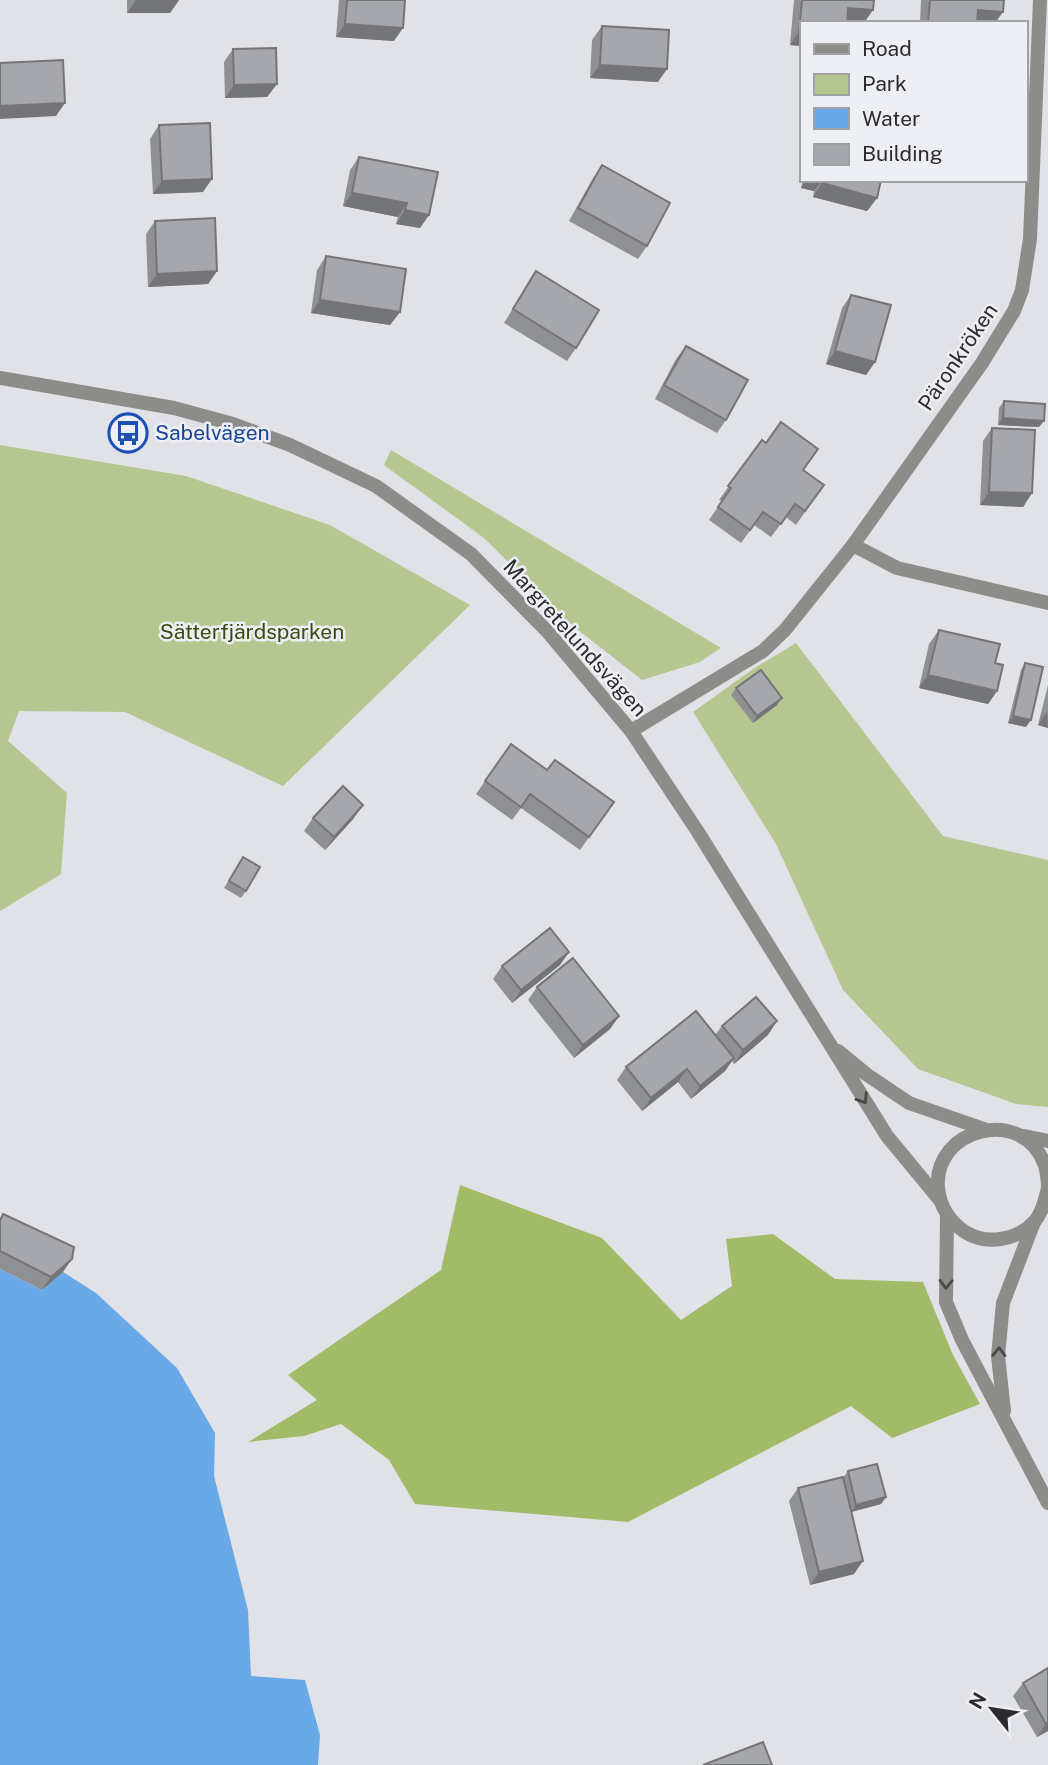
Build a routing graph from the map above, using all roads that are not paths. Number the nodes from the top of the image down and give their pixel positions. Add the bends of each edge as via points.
1 (1040, 0) edge
2 (0, 378) edge
3 (853, 545) junction
4 (1048, 603) edge
5 (631, 732) junction
6 (827, 1041) junction
7 (984, 1129) junction
8 (1019, 1135) junction
9 (1048, 1141) edge
10 (1048, 1186) edge
11 (939, 1199) junction
12 (1046, 1204) edge
13 (947, 1216) junction
14 (1034, 1222) junction
15 (1005, 1420) junction
16 (1048, 1503) edge

1 - 3 street, Päronkröken via 1030,239 1022,290 998,339
2 - 5 street, Margretelundsvägen via 174,408 233,424 290,444 376,486 471,554 547,631
3 - 4 street via 897,568
3 - 5 street, Päronkröken via 799,614 762,651
5 - 6 street, Margretelundsvägen
6 - 7 street, Margretelundsvägen via 909,1103
6 -> 11 street, Margretelundsvägen via 887,1136
7 - 8 street
7 - 11 street via 965,1136 949,1150 937,1179
8 - 9 street
8 - 10 street via 1044,1163
10 - 12 street
11 - 13 street
12 - 14 street
13 - 14 street via 971,1236 990,1240 1009,1238
13 -> 15 street via 946,1302
15 -> 14 street via 998,1356 1003,1303
15 - 16 street

